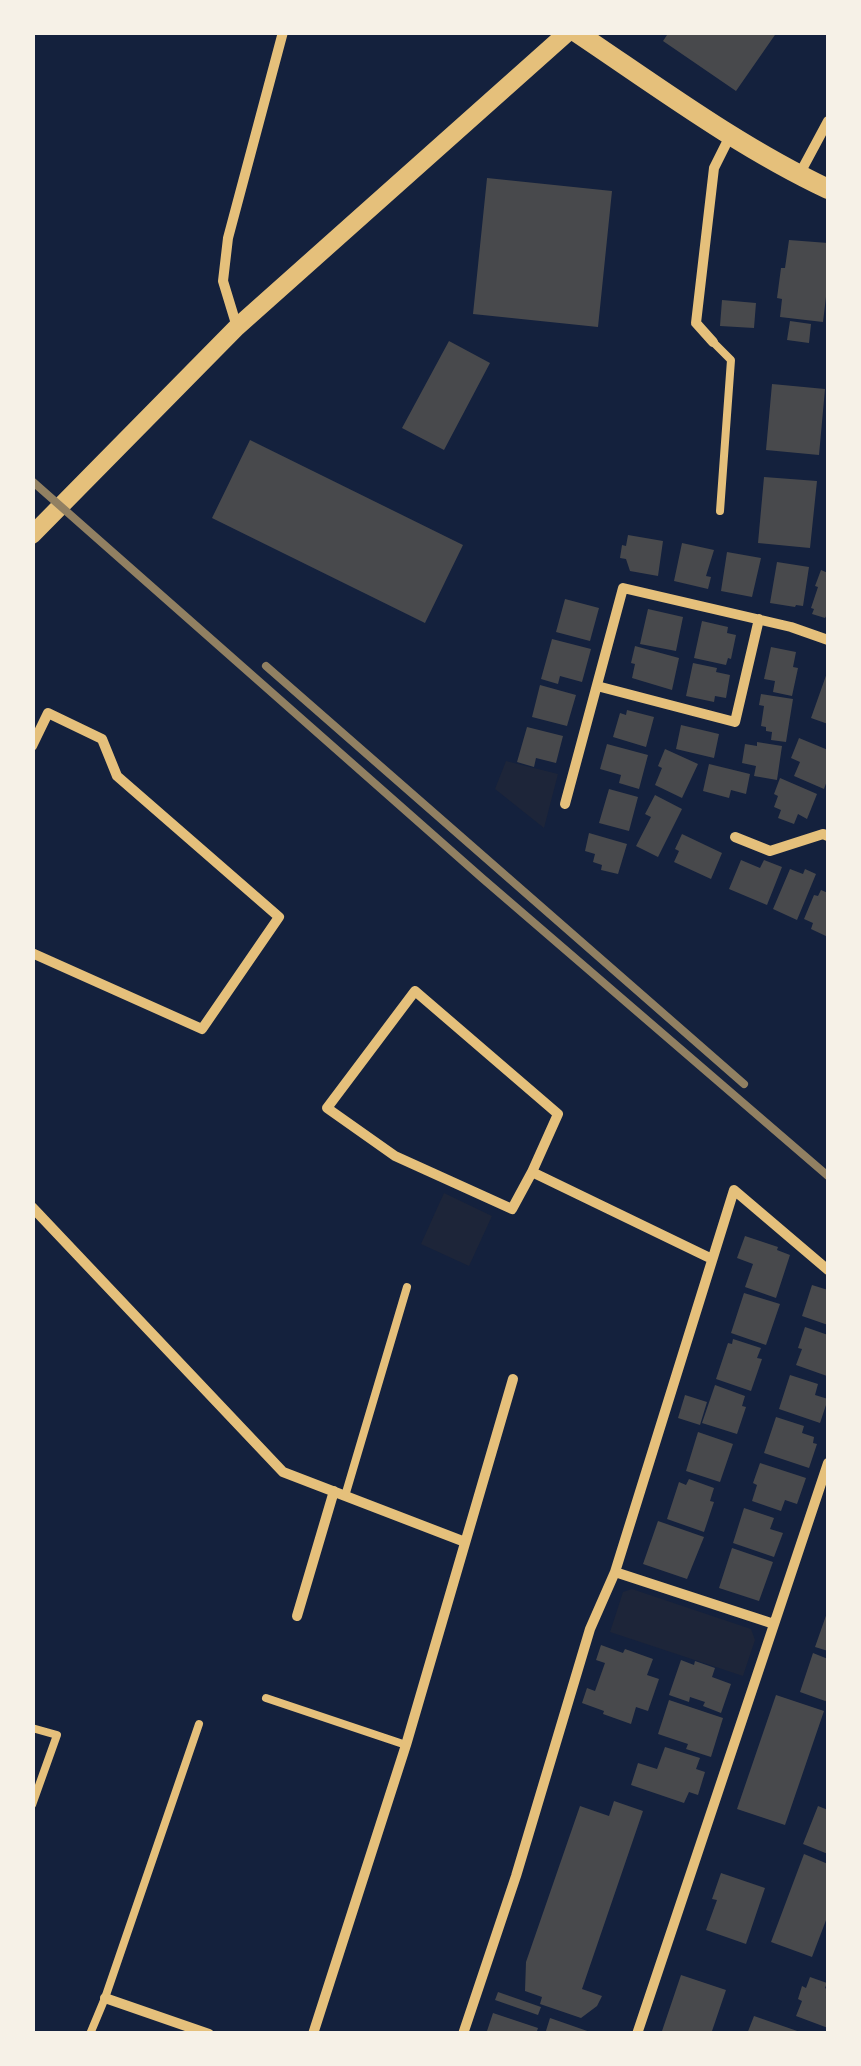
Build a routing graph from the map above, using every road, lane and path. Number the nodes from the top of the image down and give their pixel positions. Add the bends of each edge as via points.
1 (283, 32) edge
2 (572, 32) edge
3 (828, 121) edge
4 (731, 135) junction
5 (799, 175) junction
6 (828, 189) edge
7 (237, 327) junction
8 (714, 342) joint
9 (720, 511) dead end
10 (32, 535) edge
11 (758, 619) junction
12 (828, 640) edge
13 (596, 686) junction
14 (32, 746) edge
15 (565, 804) dead end
16 (828, 836) edge
17 (735, 837) dead end
18 (32, 953) edge
19 (532, 1172) junction
20 (32, 1207) edge
21 (712, 1259) junction
22 (828, 1270) edge
23 (407, 1287) dead end
24 (513, 1379) dead end
25 (828, 1463) edge
26 (340, 1494) junction
27 (466, 1542) junction
28 (615, 1572) junction
29 (297, 1616) dead end
30 (774, 1624) junction
31 (266, 1698) dead end
32 (199, 1724) dead end
33 (32, 1728) edge
34 (406, 1744) junction
35 (32, 1804) edge
36 (105, 1998) junction
37 (173, 2028) edge
38 (90, 2034) edge
39 (210, 2034) edge
40 (312, 2034) edge
41 (463, 2034) edge
42 (637, 2034) edge

1 - 7 street via 228,238 223,282
2 - 4 main road
2 - 7 street
3 - 5 street
4 - 5 main road
4 - 8 street via 714,168 696,323
5 - 6 main road
7 - 10 street
8 - 9 lane via 731,360
11 - 12 street
11 - 13 street via 624,588
11 - 13 street via 735,722
13 - 15 street
14 - 18 street via 48,713 102,739 116,776 279,917 202,1029
16 - 17 street via 770,851
19 - 19 street via 558,1114 415,991 327,1108 394,1156 512,1209
19 - 21 street
20 - 26 street via 283,1472
21 - 22 street via 734,1190
21 - 28 street
23 - 26 lane
24 - 27 street
25 - 30 street
26 - 27 street
26 - 29 street
27 - 34 street
28 - 30 street
28 - 41 street via 590,1630
30 - 42 street
31 - 34 lane
32 - 36 lane
33 - 35 lane via 57,1735
34 - 40 street
36 - 37 street
36 - 38 lane
37 - 39 street

